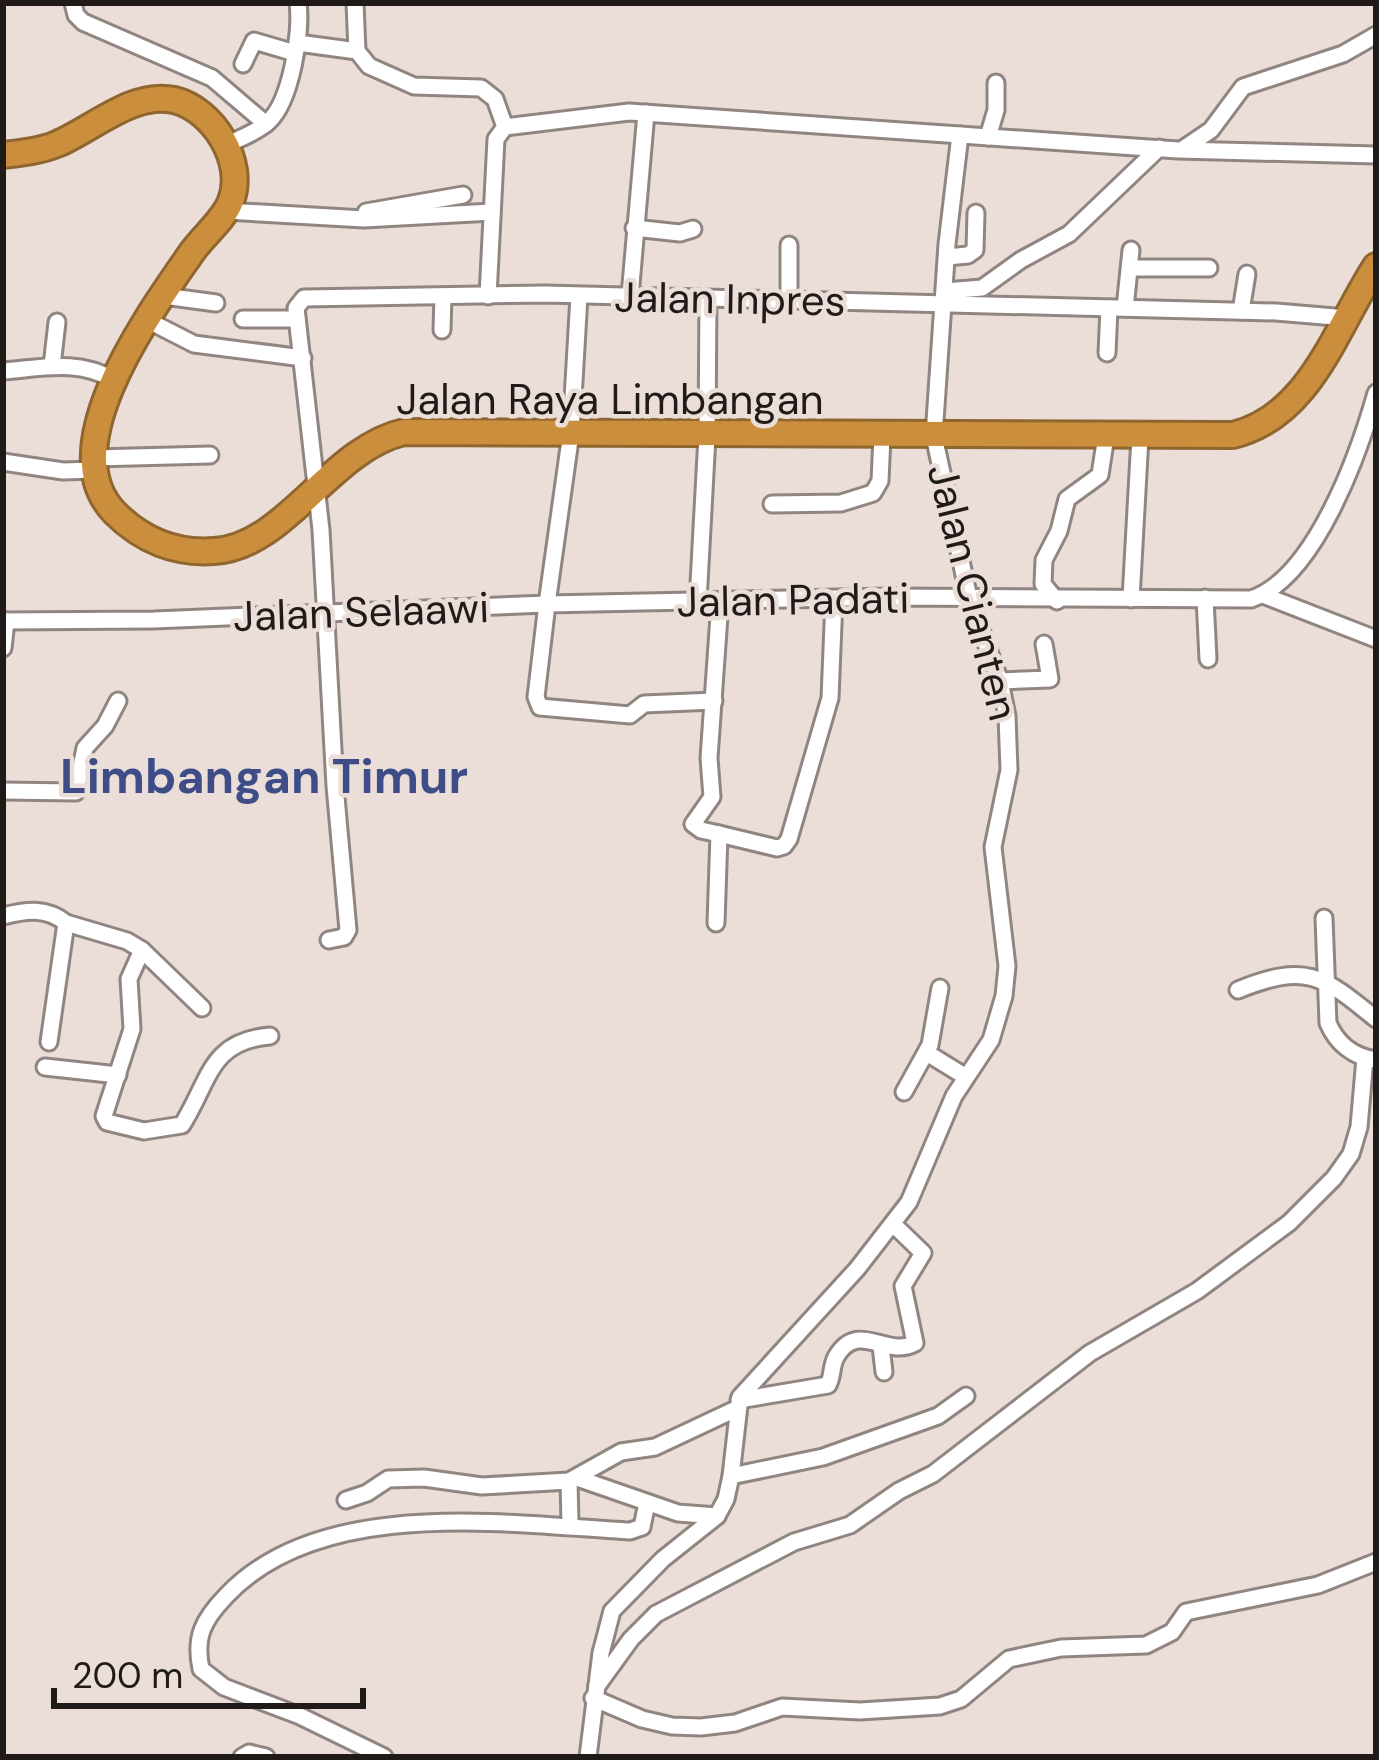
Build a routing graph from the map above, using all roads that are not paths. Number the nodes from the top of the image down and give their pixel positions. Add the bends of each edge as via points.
1 (73, 3) edge
2 (298, 3) edge
3 (355, 3) edge
4 (1376, 35) edge
5 (297, 48) junction
6 (357, 51) junction
7 (243, 64) dead end
8 (996, 83) dead end
9 (646, 113) junction
10 (266, 124) junction
11 (505, 128) junction
12 (959, 135) junction
13 (988, 137) junction
14 (226, 145) junction
15 (1171, 149) junction
16 (3, 154) edge
17 (1376, 155) edge
18 (463, 195) dead end
19 (226, 211) junction
20 (492, 212) junction
21 (976, 213) dead end
22 (350, 217) junction
23 (634, 228) junction
24 (693, 230) dead end
25 (789, 245) dead end
26 (1131, 250) dead end
27 (946, 257) junction
28 (1376, 266) edge
29 (1130, 268) junction
30 (1209, 268) dead end
31 (1247, 274) dead end
32 (164, 296) junction
33 (443, 296) junction
34 (488, 296) junction
35 (579, 296) junction
36 (629, 296) junction
37 (708, 298) junction
38 (945, 298) junction
39 (789, 300) junction
40 (216, 303) dead end
41 (1117, 308) junction
42 (1241, 311) junction
43 (1347, 317) junction
44 (243, 319) dead end
45 (149, 320) junction
46 (298, 320) junction
47 (57, 322) dead end
48 (442, 330) dead end
49 (1107, 353) dead end
50 (303, 358) junction
51 (52, 366) junction
52 (3, 371) edge
53 (114, 380) junction
54 (1376, 393) edge
55 (1371, 428) edge
56 (571, 434) junction
57 (707, 436) junction
58 (882, 436) junction
59 (934, 436) junction
60 (1106, 436) junction
61 (1140, 437) junction
62 (209, 455) dead end
63 (3, 462) edge
64 (94, 464) junction
65 (316, 485) junction
66 (772, 504) dead end
67 (1263, 596) junction
68 (969, 598) junction
69 (1205, 598) junction
70 (1131, 599) junction
71 (834, 600) junction
72 (1057, 601) junction
73 (698, 602) junction
74 (720, 602) junction
75 (547, 604) junction
76 (325, 615) junction
77 (4, 621) edge
78 (1376, 639) edge
79 (1044, 644) dead end
80 (3, 649) edge
81 (1208, 659) dead end
82 (1000, 681) junction
83 (714, 700) junction
84 (118, 701) dead end
85 (3, 791) edge
86 (719, 834) junction
87 (3, 916) edge
88 (1324, 918) dead end
89 (65, 923) junction
90 (716, 923) dead end
91 (329, 940) dead end
92 (142, 950) junction
93 (1324, 979) junction
94 (940, 988) dead end
95 (1238, 990) dead end
96 (202, 1008) dead end
97 (1376, 1019) edge
98 (270, 1036) dead end
99 (49, 1042) dead end
100 (927, 1053) junction
101 (1371, 1059) edge
102 (45, 1067) dead end
103 (118, 1075) junction
104 (966, 1077) junction
105 (904, 1092) dead end
106 (893, 1224) junction
107 (881, 1346) junction
108 (884, 1372) dead end
109 (966, 1396) dead end
110 (739, 1404) junction
111 (731, 1476) junction
112 (573, 1480) junction
113 (346, 1500) dead end
114 (646, 1503) junction
115 (717, 1516) junction
116 (570, 1525) junction
117 (1376, 1562) edge
118 (594, 1693) junction
119 (242, 1757) edge
120 (266, 1757) edge
121 (384, 1757) edge
122 (588, 1757) edge

1 - 10 street via 83,22 212,78
2 - 5 street
3 - 6 street
4 - 15 street via 1243,87 1211,130
5 - 6 street
5 - 7 street via 254,41
5 - 10 street
6 - 11 street via 369,66 414,86 481,88
8 - 13 street
9 - 11 street
9 - 12 street
9 - 23 street
10 - 14 street
11 - 20 street via 496,139
12 - 13 street
12 - 27 street, Jalan Cianten
13 - 15 street
14 - 16 highway via 203,115 151,99 54,145
14 - 19 highway via 234,184
15 - 17 street
15 - 38 street via 1069,233 982,288
18 - 22 street
19 - 22 street
19 - 32 highway
20 - 22 street
20 - 34 street
21 - 27 street via 975,250
23 - 24 street
23 - 36 street
25 - 39 street
26 - 29 street
27 - 38 street, Jalan Cianten
28 - 43 highway, Jalan Raya Limbangan
29 - 30 street
29 - 41 street
31 - 42 street
32 - 40 street
32 - 45 highway
33 - 34 street, Jalan Inpres
33 - 46 street, Jalan Inpres via 304,298
33 - 48 street
34 - 35 street, Jalan Inpres
35 - 36 street, Jalan Inpres
35 - 56 street, Jalan Selaawi
36 - 37 street, Jalan Inpres
37 - 39 street, Jalan Inpres
37 - 57 street
38 - 39 street, Jalan Inpres
38 - 41 street, Jalan Inpres
38 - 59 street, Jalan Cianten
41 - 42 street, Jalan Inpres
41 - 49 street
42 - 43 street, Jalan Inpres
43 - 61 highway, Jalan Raya Limbangan via 1295,400 1266,424 1218,438
44 - 46 street
45 - 50 street via 194,344
45 - 53 highway
46 - 50 street
47 - 51 street
50 - 65 street
51 - 52 street
51 - 53 street via 93,368
53 - 64 highway via 98,420
54 - 55 street
55 - 67 street via 1329,515
56 - 57 highway, Jalan Raya Limbangan
56 - 65 highway, Jalan Raya Limbangan via 404,432 365,445
56 - 75 street, Jalan Selaawi
57 - 58 highway, Jalan Raya Limbangan
57 - 73 street
58 - 59 highway, Jalan Raya Limbangan
58 - 66 street via 873,493 841,503
59 - 60 highway, Jalan Raya Limbangan
59 - 68 street, Jalan Cianten
60 - 61 highway, Jalan Raya Limbangan
60 - 72 street via 1104,466 1067,499 1044,560 1043,584
61 - 70 street
62 - 64 street
63 - 64 street via 63,471
64 - 65 highway, Jalan Raya Limbangan via 107,505 125,524 160,544 197,550 235,547
65 - 76 street
67 - 69 street, Jalan Padati
67 - 78 street
68 - 71 street, Jalan Padati
68 - 72 street, Jalan Padati
68 - 82 street, Jalan Cianten
69 - 70 street, Jalan Padati
69 - 81 street
70 - 72 street, Jalan Padati
71 - 74 street, Jalan Padati
71 - 86 street via 833,682 787,843 777,848
73 - 74 street, Jalan Padati
73 - 75 street, Jalan Padati
74 - 83 street
75 - 76 street, Jalan Selaawi
75 - 83 street via 536,703 544,708 632,715 642,704
76 - 77 street, Jalan Selaawi
76 - 91 street via 347,930
77 - 80 street
79 - 82 street via 1051,679
82 - 104 street, Jalan Cianten via 1011,751 993,847 1007,980 991,1040
83 - 86 street via 712,797 693,824
84 - 85 street via 85,748 76,792
86 - 90 street
87 - 89 street via 29,909
88 - 93 street
89 - 92 street
89 - 99 street
92 - 96 street
92 - 103 street via 129,979 134,1023
93 - 95 street via 1282,977
93 - 97 street
93 - 101 street via 1333,1036
94 - 100 street
98 - 103 street via 229,1047 173,1128 107,1122
100 - 104 street
100 - 105 street
101 - 118 street via 1351,1154 1289,1223 850,1525 794,1542 656,1614
102 - 103 street
104 - 106 street, Jalan Cianten
106 - 107 street via 923,1252 903,1286 917,1338 906,1348
106 - 110 street, Jalan Cianten
107 - 108 street
107 - 110 street via 867,1338 852,1343 822,1388
109 - 111 street via 938,1416 823,1457
110 - 111 street
110 - 112 street
111 - 115 street
112 - 113 street via 482,1486 388,1478
112 - 114 street
112 - 116 street
114 - 115 street
114 - 116 street via 639,1530
115 - 118 street via 612,1611
116 - 121 street via 423,1522 304,1546 254,1570 203,1622 199,1657 212,1679
117 - 118 street via 1318,1585 1186,1612 1172,1632 1146,1645 1022,1654 948,1705 782,1707 735,1723 671,1726
118 - 122 street
119 - 120 street

